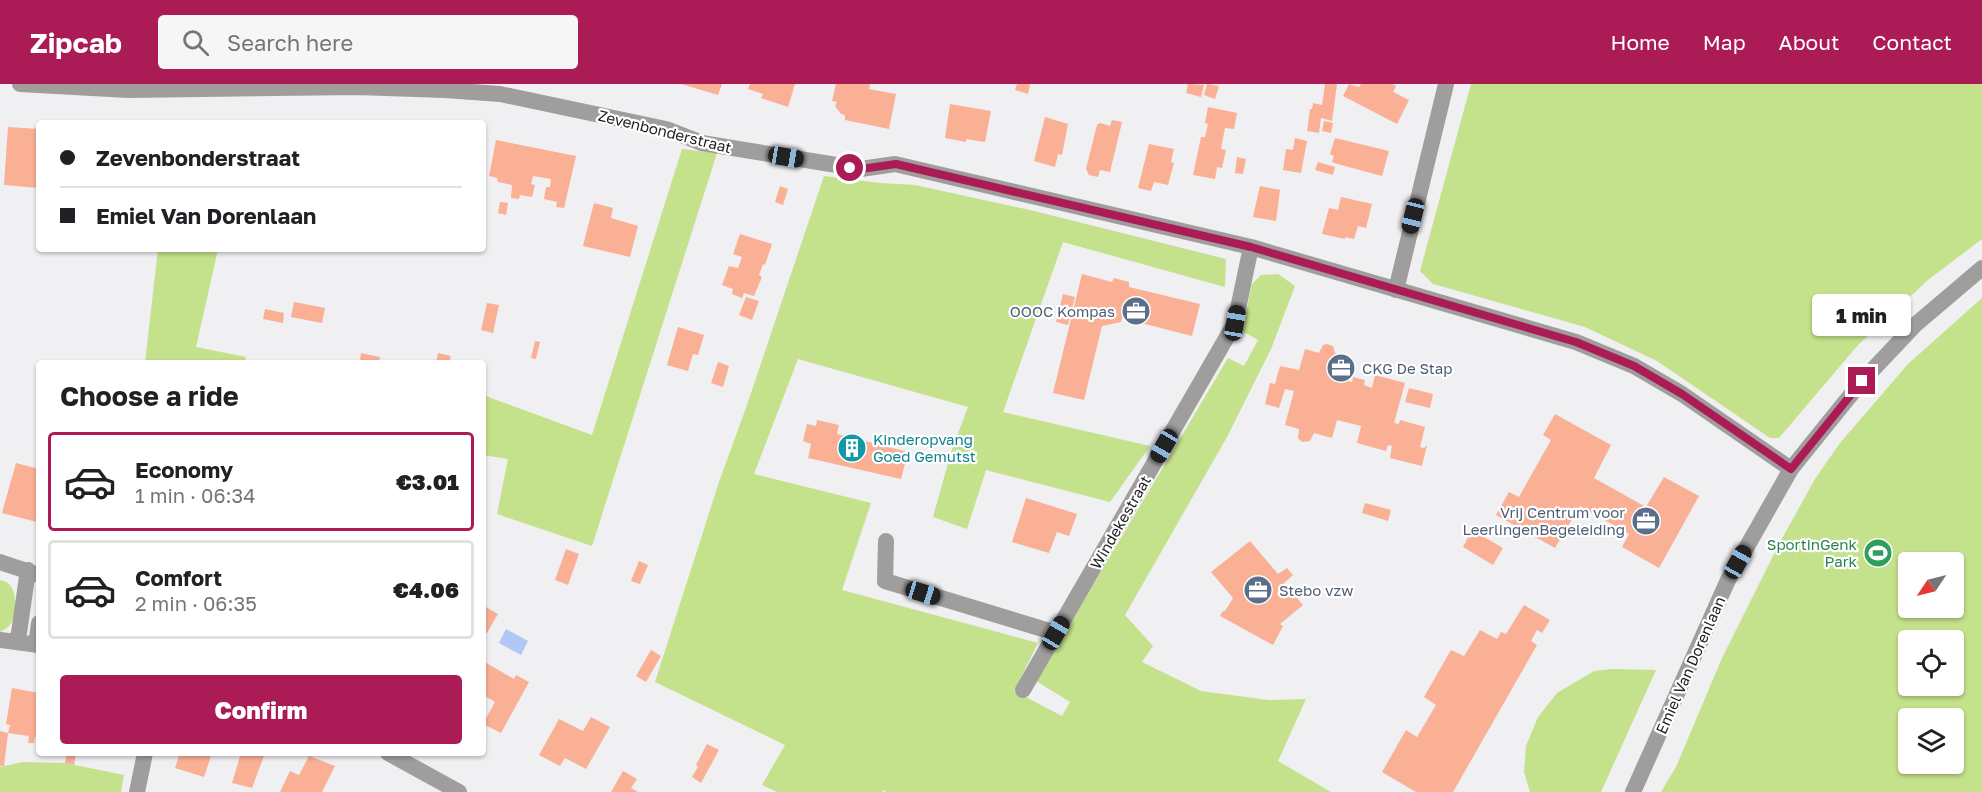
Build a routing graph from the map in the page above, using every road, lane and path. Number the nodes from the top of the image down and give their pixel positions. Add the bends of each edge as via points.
1 (20, 84) edge
2 (1446, 84) edge
3 (1251, 247) junction
4 (1982, 268) edge
5 (1396, 290) junction
6 (1791, 469) junction
7 (886, 541) dead end
8 (0, 562) edge
9 (33, 572) edge
10 (1056, 633) junction
11 (8, 641) edge
12 (36, 645) edge
13 (1023, 690) dead end
14 (144, 756) edge
15 (393, 756) edge
16 (137, 792) edge
17 (459, 792) edge
18 (1633, 792) edge

1 - 3 street, Zevenbonderstraat via 128,90 357,87 500,94 666,129 702,142 861,169 896,164
2 - 5 street
3 - 5 street, Zevenbonderstraat
3 - 10 street, Windekestraat via 1235,323
4 - 6 street, Emiel Van Dorenlaan via 1916,325 1862,381
5 - 6 street, Zevenbonderstraat via 1576,342 1634,366
6 - 18 street, Emiel Van Dorenlaan via 1728,580
7 - 10 street via 885,581
8 - 9 street
9 - 11 street via 19,633
10 - 13 street, Windekestraat
11 - 12 street
14 - 16 street
15 - 17 street

